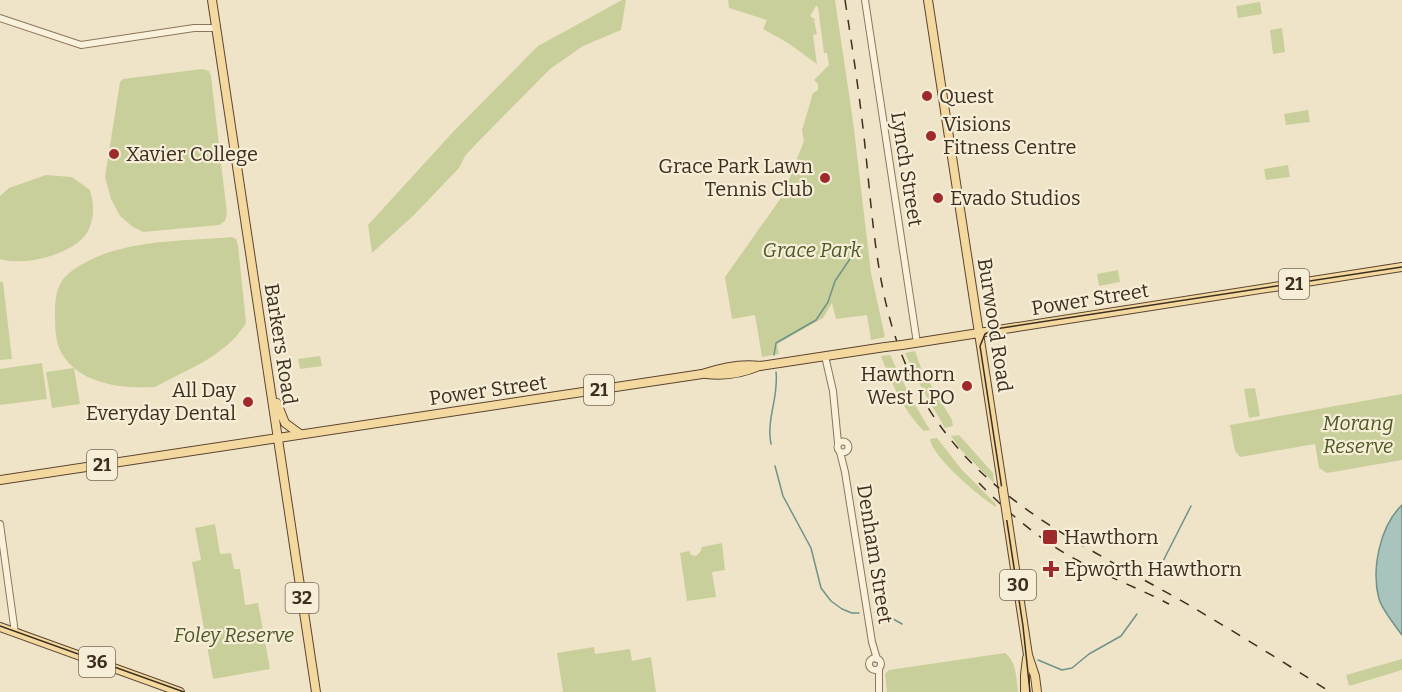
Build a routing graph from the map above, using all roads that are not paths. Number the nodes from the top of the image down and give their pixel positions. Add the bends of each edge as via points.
1 (212, 0) edge
2 (865, 0) edge
3 (928, 0) edge
4 (215, 16) junction
5 (0, 18) edge
6 (194, 28) junction
7 (217, 28) junction
8 (1402, 268) edge
9 (979, 334) junction
10 (917, 343) junction
11 (827, 356) junction
12 (270, 388) junction
13 (300, 434) junction
14 (278, 437) junction
15 (0, 480) edge
16 (0, 524) edge
17 (0, 627) edge
18 (15, 633) junction
19 (1028, 655) junction
20 (876, 670) dead end
21 (180, 692) edge
22 (316, 692) edge
23 (1025, 692) edge
24 (1037, 692) edge

1 - 4 main road, Barkers Road / 32
2 - 10 street, Lynch Street
3 - 9 main road, Burwood Road / 30
4 - 6 street
4 - 7 main road, Barkers Road / 32
5 - 6 street via 81,45
6 - 7 street
7 - 12 main road, Barkers Road / 32
8 - 9 main road, Power Street / 21
9 - 10 main road, Power Street / 21
9 - 19 main road, Burwood Road / 30, bridge
10 - 11 main road, Power Street / 21, bridge
11 - 13 main road, Power Street / 21 via 748,371 702,374
11 - 20 street, Denham Street via 841,442 837,447 843,452 874,659 881,664
12 - 13 main road via 285,423
12 - 14 main road, Barkers Road / 32
13 - 14 main road, Power Street / 21
14 - 15 main road, 21
14 - 22 main road, Barkers Road / 32
16 - 18 street
17 - 18 main road, 36
18 - 21 main road, 36
19 - 23 main road, Burwood Road / 30
19 - 24 main road, Burwood Road / 30

